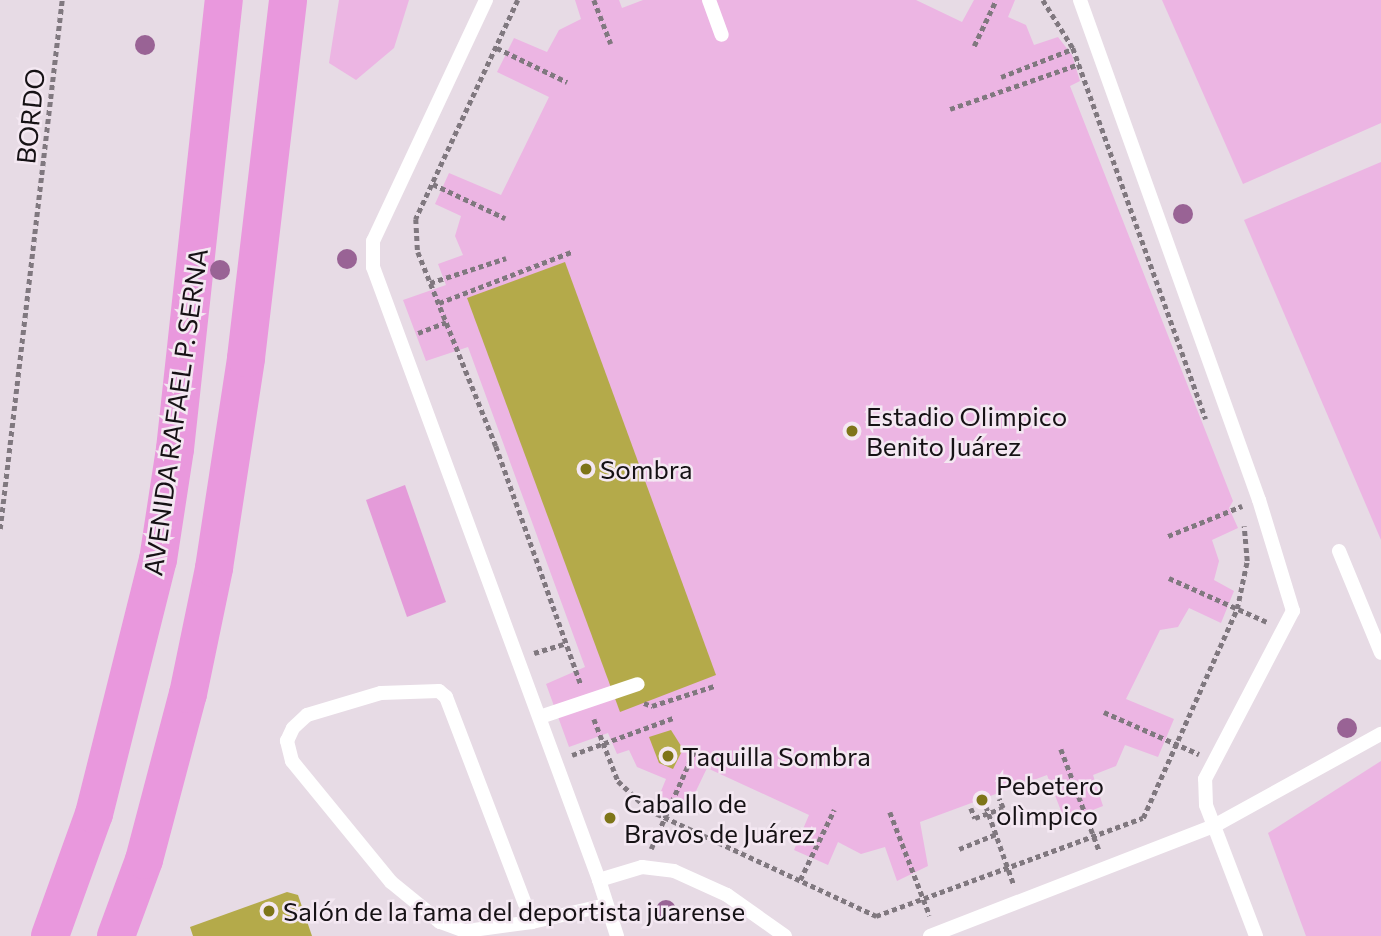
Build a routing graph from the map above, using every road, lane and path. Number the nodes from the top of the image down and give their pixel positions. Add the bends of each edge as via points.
1 (62, 0) edge
2 (224, 0) edge
3 (288, 0) edge
4 (486, 0) edge
5 (519, 0) edge
6 (594, 0) edge
7 (709, 0) edge
8 (996, 0) edge
9 (1044, 0) edge
10 (1080, 0) edge
11 (722, 35) dead end
12 (1095, 40) junction
13 (611, 44) dead end
14 (974, 46) dead end
15 (497, 48) junction
16 (1073, 48) junction
17 (1079, 64) junction
18 (1001, 77) dead end
19 (567, 82) dead end
20 (950, 109) dead end
21 (433, 184) junction
22 (505, 218) dead end
23 (571, 252) dead end
24 (506, 258) dead end
25 (430, 284) junction
26 (439, 303) junction
27 (446, 322) junction
28 (400, 340) junction
29 (1209, 425) dead end
30 (1236, 497) dead end
31 (1259, 500) junction
32 (1240, 507) junction
33 (0, 529) edge
34 (1168, 536) dead end
35 (1339, 551) dead end
36 (1169, 578) dead end
37 (1237, 609) junction
38 (1278, 631) junction
39 (567, 643) junction
40 (1381, 653) edge
41 (518, 659) junction
42 (576, 668) dead end
43 (638, 684) dead end
44 (714, 686) dead end
45 (623, 689) junction
46 (1104, 712) dead end
47 (540, 717) junction
48 (673, 718) dead end
49 (1381, 734) edge
50 (602, 743) junction
51 (1174, 745) junction
52 (696, 747) dead end
53 (1061, 749) dead end
54 (1213, 759) junction
55 (555, 761) junction
56 (999, 799) dead end
57 (986, 806) dead end
58 (971, 808) dead end
59 (834, 810) dead end
60 (890, 812) dead end
61 (988, 813) junction
62 (666, 818) junction
63 (1214, 826) junction
64 (996, 834) junction
65 (1094, 837) junction
66 (959, 849) dead end
67 (642, 867) junction
68 (1008, 868) junction
69 (1106, 869) junction
70 (599, 880) junction
71 (800, 880) junction
72 (923, 898) junction
73 (1020, 902) junction
74 (606, 905) junction
75 (529, 929) edge
76 (933, 935) edge
77 (50, 936) edge
78 (116, 936) edge
79 (617, 936) edge
80 (785, 936) edge
81 (1256, 936) edge

1 - 33 path, BORDO
2 - 77 highway, AVENIDA RAFAEL P. SERNA via 175,449 158,560 94,814
3 - 78 highway via 246,358 214,568 188,694 145,860
4 - 28 lane via 373,241 373,267
5 - 15 path
6 - 13 path
7 - 11 lane
8 - 14 path
9 - 16 path
10 - 12 lane
12 - 16 path
12 - 31 lane
15 - 19 path
15 - 21 path
16 - 17 path
16 - 18 path
17 - 20 path
17 - 29 path
21 - 22 path
21 - 25 path via 416,219 418,252
23 - 26 path
24 - 25 path
25 - 26 path
26 - 27 path
27 - 28 path
27 - 39 path
28 - 41 lane
30 - 32 path
31 - 32 path
31 - 38 lane via 1293,600 1290,619
32 - 34 path
32 - 37 path via 1247,561
35 - 40 lane
36 - 37 path
37 - 38 path
37 - 51 path
38 - 54 lane
39 - 41 path
39 - 42 path
41 - 47 lane
43 - 45 lane
44 - 45 path via 652,706
45 - 47 lane
46 - 51 path
47 - 55 lane
48 - 50 path
49 - 63 lane
50 - 55 path
50 - 62 path via 618,781 649,810
51 - 54 path
51 - 65 path via 1143,818
52 - 62 path
53 - 65 path
54 - 63 lane via 1204,791
55 - 70 lane
56 - 61 path via 1003,808
57 - 61 path
58 - 61 path via 975,818
59 - 71 path
60 - 72 path
61 - 64 path
62 - 67 path
62 - 71 path
63 - 69 lane
63 - 81 lane
64 - 66 path
64 - 68 path
65 - 68 path
65 - 69 path
67 - 70 lane
67 - 80 lane via 674,871 727,895
68 - 72 path
68 - 73 path
69 - 73 lane
70 - 74 lane
71 - 72 path via 876,916
72 - 76 path
73 - 76 lane
74 - 75 lane
74 - 79 lane
75 - 75 lane via 451,709 439,691 381,693 307,715 293,727 287,741 292,761 391,882 440,922 465,931

